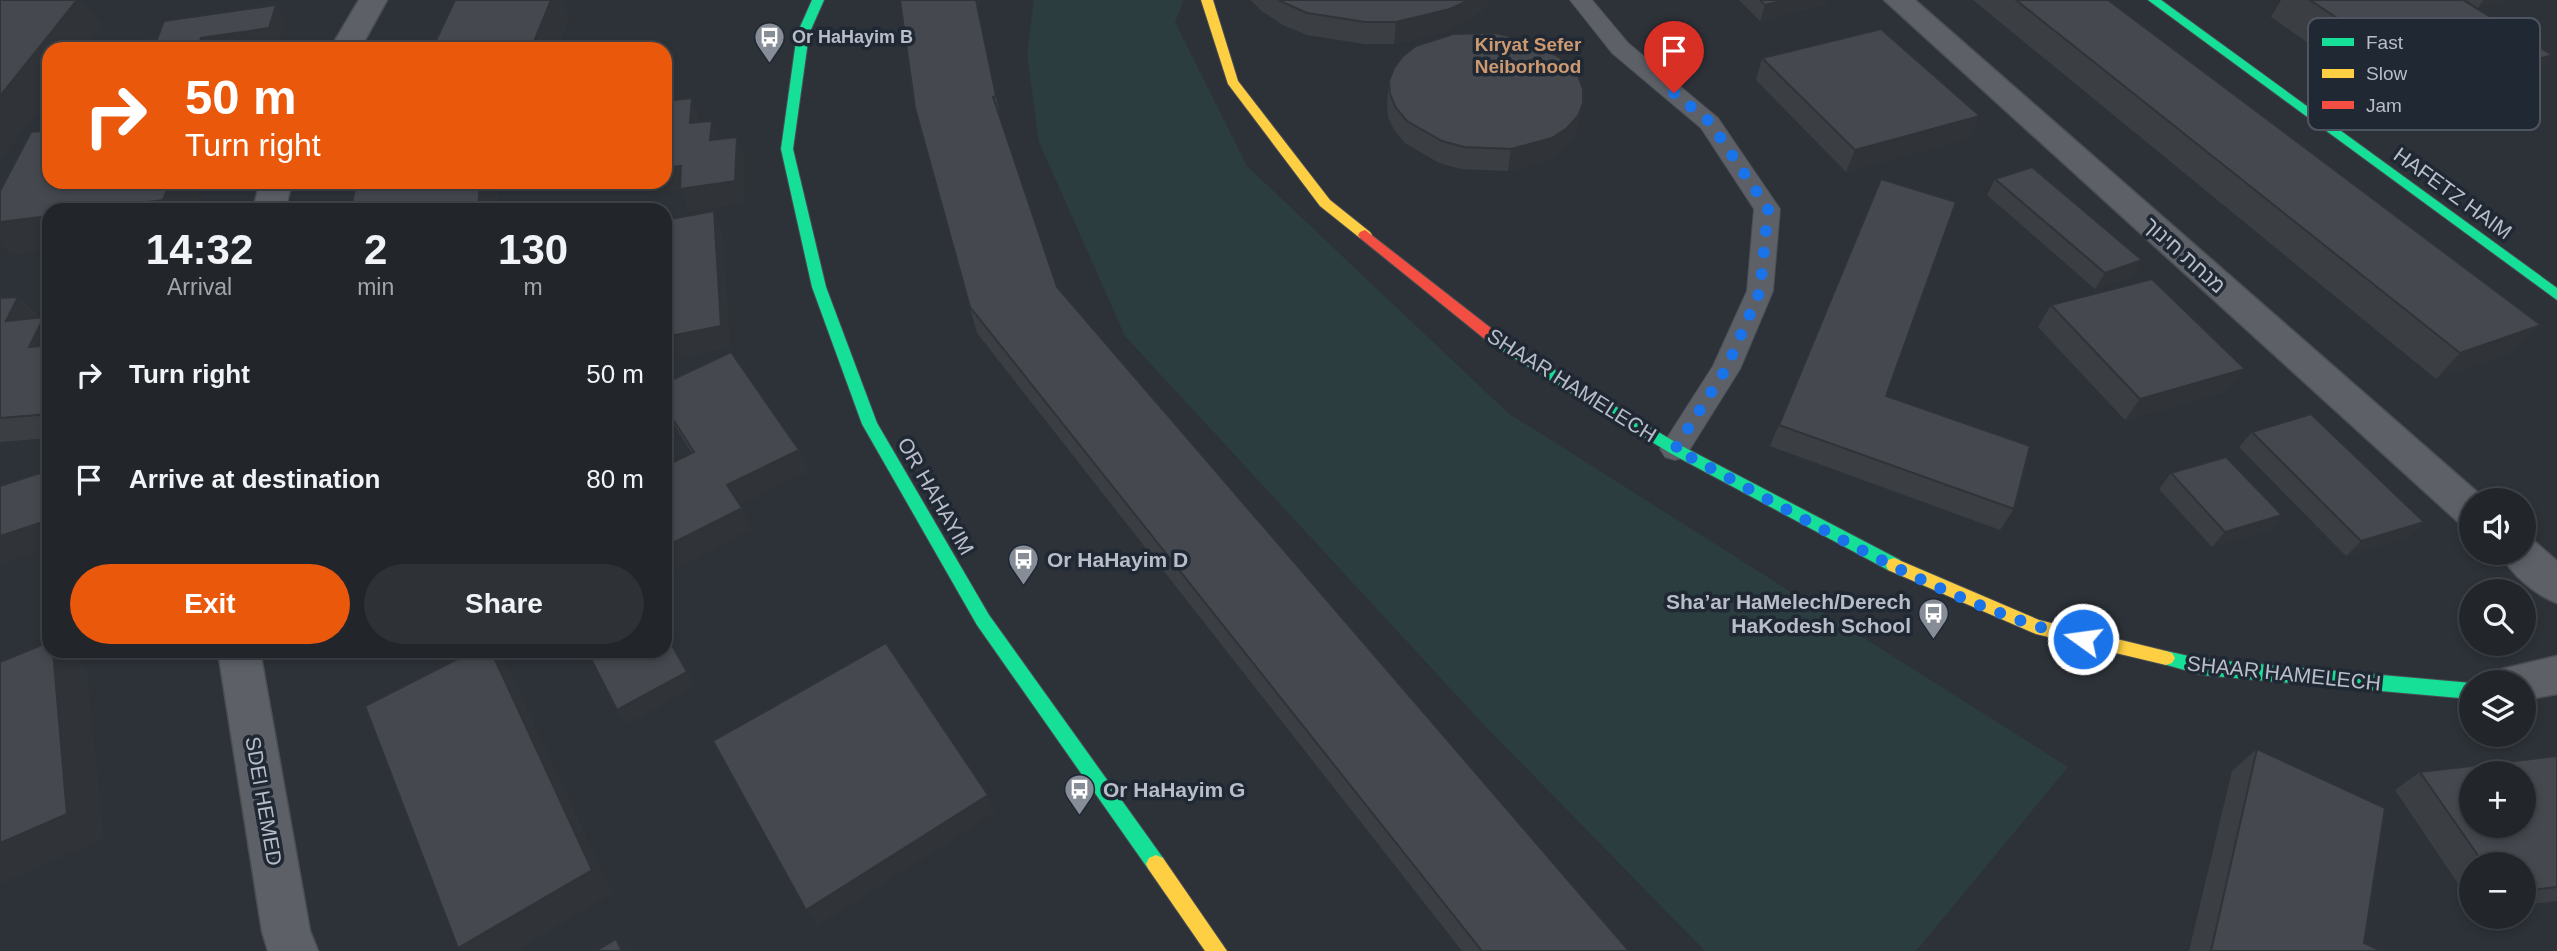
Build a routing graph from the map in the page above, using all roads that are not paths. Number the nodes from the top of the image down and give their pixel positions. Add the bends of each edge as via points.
1 (373, 0) edge
2 (818, 0) edge
3 (1207, 0) edge
4 (1581, 0) edge
5 (1898, 0) edge
6 (2154, 0) edge
7 (349, 42) edge
8 (2308, 113) edge
9 (2331, 130) edge
10 (2557, 296) edge
11 (1675, 449) junction
12 (2459, 499) edge
13 (2533, 565) edge
14 (2557, 586) edge
15 (240, 658) edge
16 (2557, 675) edge
17 (2536, 679) edge
18 (2459, 690) edge
19 (293, 951) edge
20 (1217, 951) edge

1 - 7 street
2 - 20 street, OR HAHAYIM via 803,34 787,149 819,287 870,424 983,620
3 - 11 street, SHAAR HAMELECH via 1232,81 1325,202 1491,337
4 - 11 lane via 1620,48 1710,122 1768,209 1760,291 1726,369
5 - 12 street, מנחת חינוך
6 - 8 street, HAFETZ HAIM
9 - 10 street, HAFETZ HAIM
11 - 18 street, SHAAR HAMELECH via 1905,571 2036,627 2202,667
13 - 14 street
15 - 19 street, SDEI HEMED
16 - 17 street

